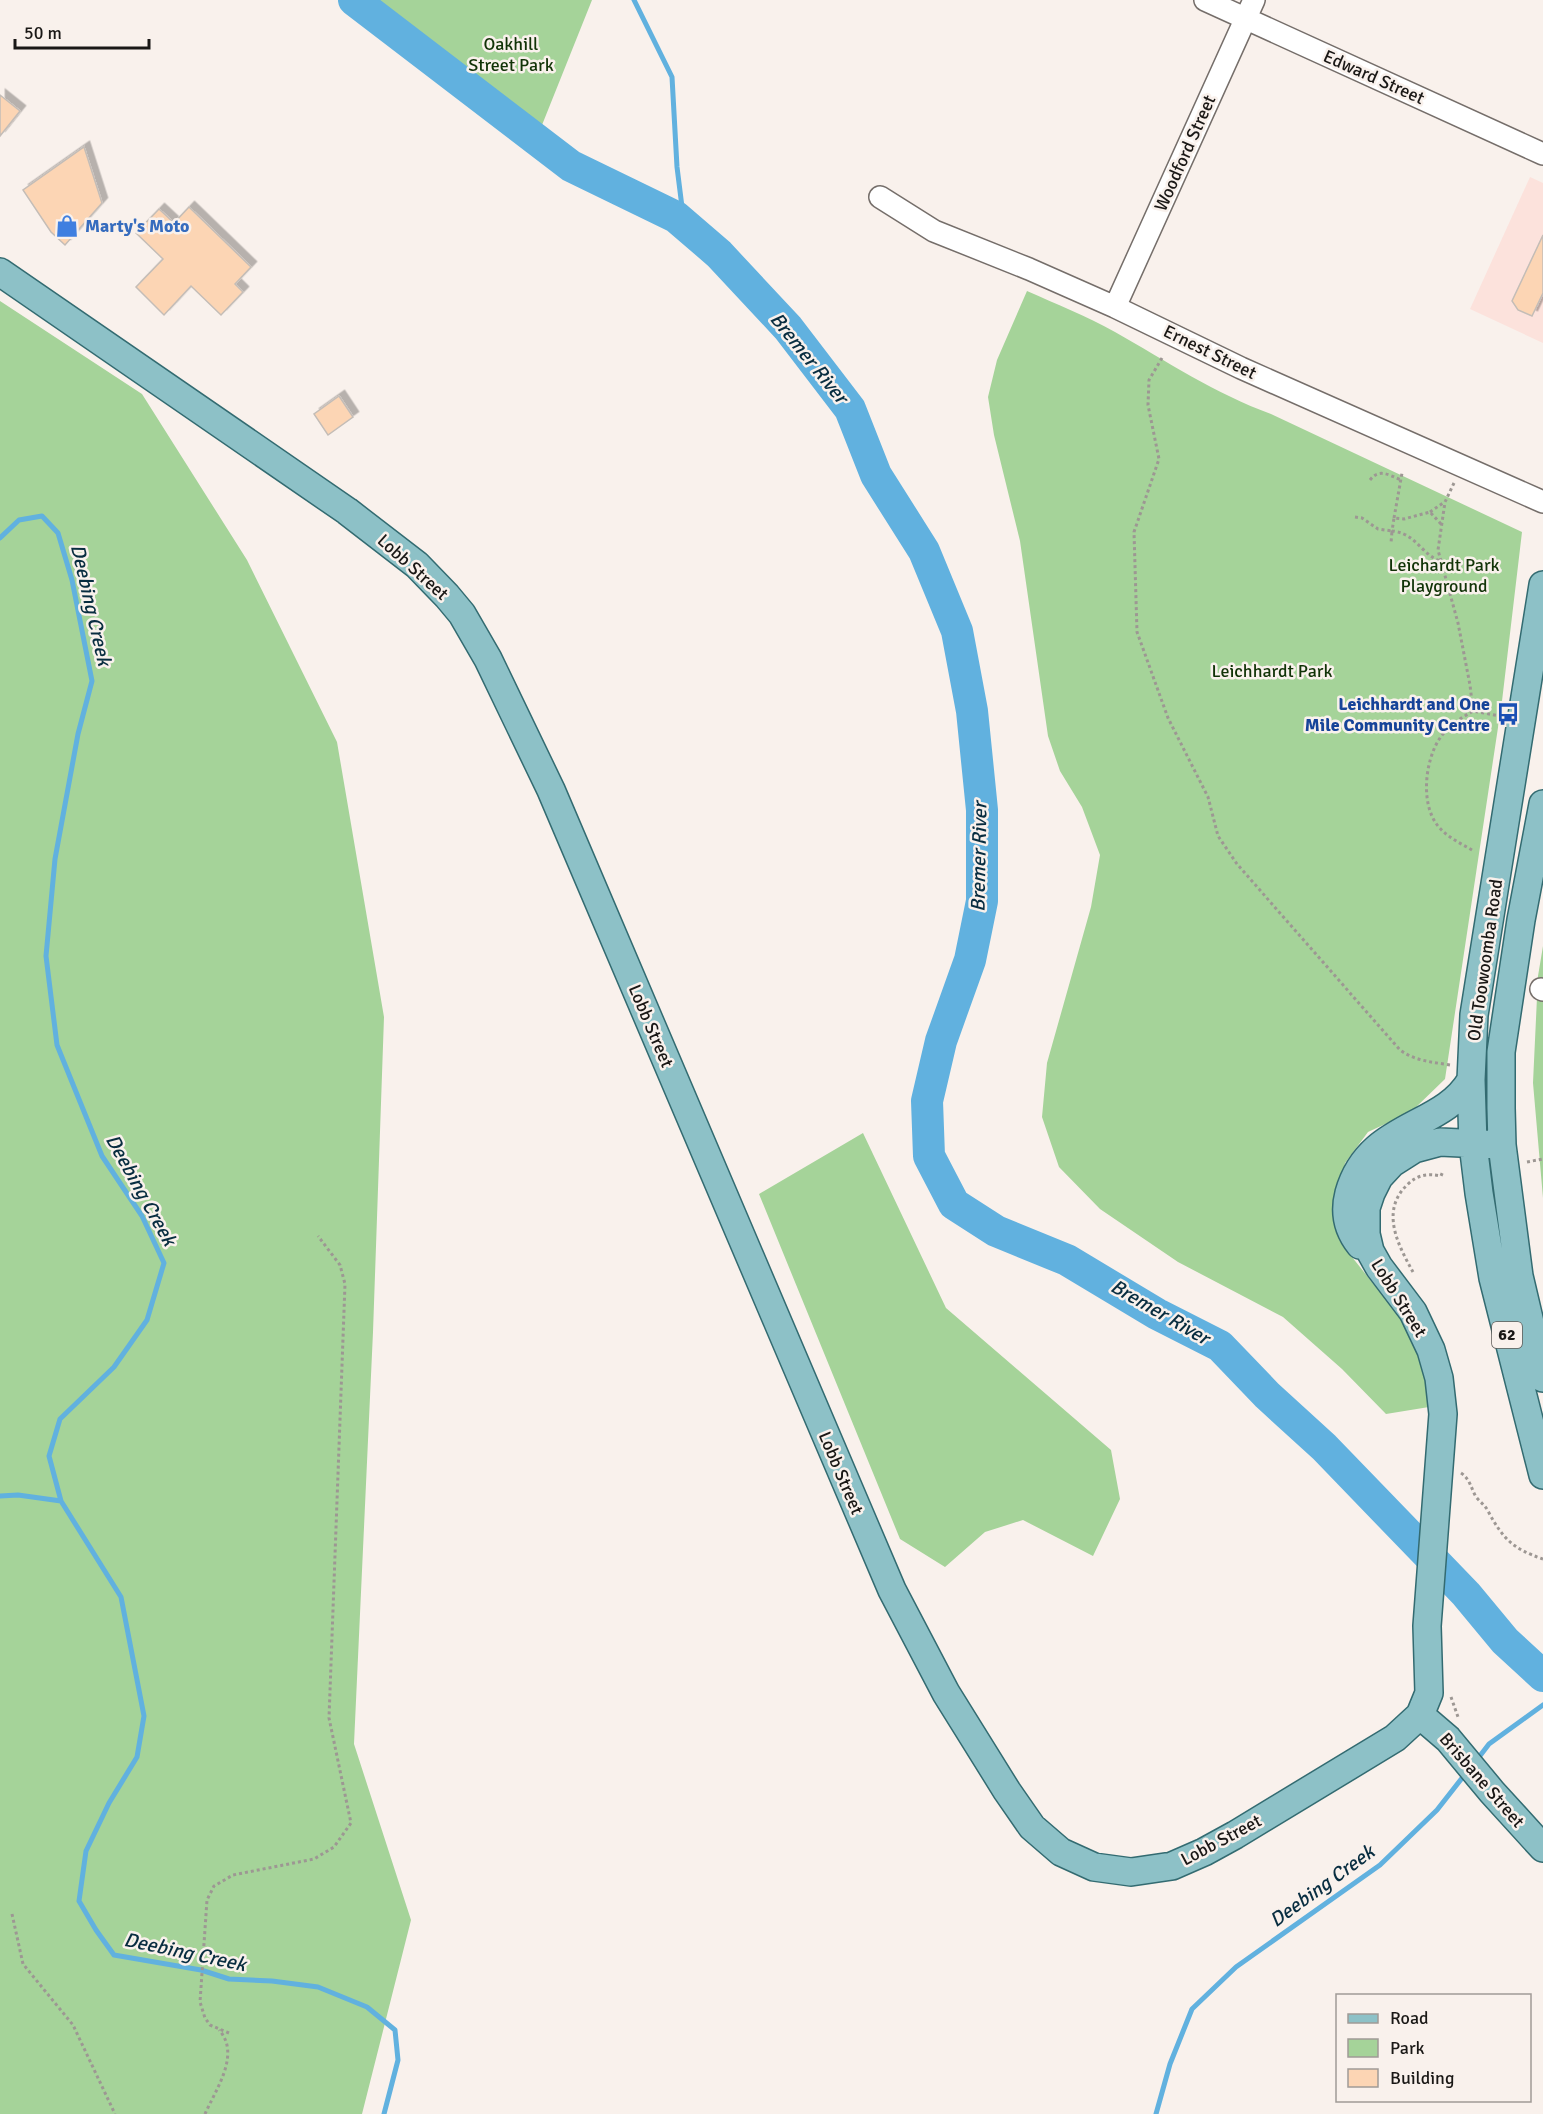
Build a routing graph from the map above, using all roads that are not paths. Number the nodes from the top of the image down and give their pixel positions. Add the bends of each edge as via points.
1 (1205, 0) edge
2 (1250, 9) edge
3 (1543, 154) edge
4 (880, 197) dead end
5 (0, 272) edge
6 (1115, 307) junction
7 (1543, 502) edge
8 (1543, 585) edge
9 (1543, 804) edge
10 (1461, 1073) junction
11 (1473, 1144) junction
12 (1502, 1145) junction
13 (1382, 1271) junction
14 (1543, 1378) edge
15 (1543, 1475) edge
16 (1420, 1715) junction
17 (1543, 1848) edge

1 - 2 street, Edward Street
2 - 3 street, Edward Street
2 - 6 street, Woodford Street
4 - 6 street, Ernest Street via 934,231
5 - 16 main road, Lobb Street via 347,511 417,565 462,614 551,790 892,1590 946,1693 1032,1827 1061,1852 1094,1867 1131,1872 1172,1866 1235,1835 1395,1738
6 - 7 street, Ernest Street via 1241,368
8 - 10 main road, Old Toowoomba Road / 62 via 1474,1015
9 - 12 main road, Old Toowoomba Road / 62 via 1501,1052
10 - 11 main road, Old Toowoomba Road / 62
10 - 13 main road via 1463,1092 1380,1146 1355,1177 1347,1203 1348,1223 1357,1241
11 - 12 main road, Lobb Street
11 - 13 main road, Lobb Street via 1440,1142 1422,1146 1399,1157 1379,1177 1368,1200 1365,1224 1370,1251
11 - 15 main road, Old Toowoomba Road / 62 via 1493,1278
12 - 14 main road, Old Toowoomba Road / 62 via 1519,1276
13 - 16 main road, Lobb Street via 1419,1323 1432,1352 1443,1414 1446,1479 1427,1626 1430,1684
16 - 17 main road, Brisbane Street via 1448,1739

